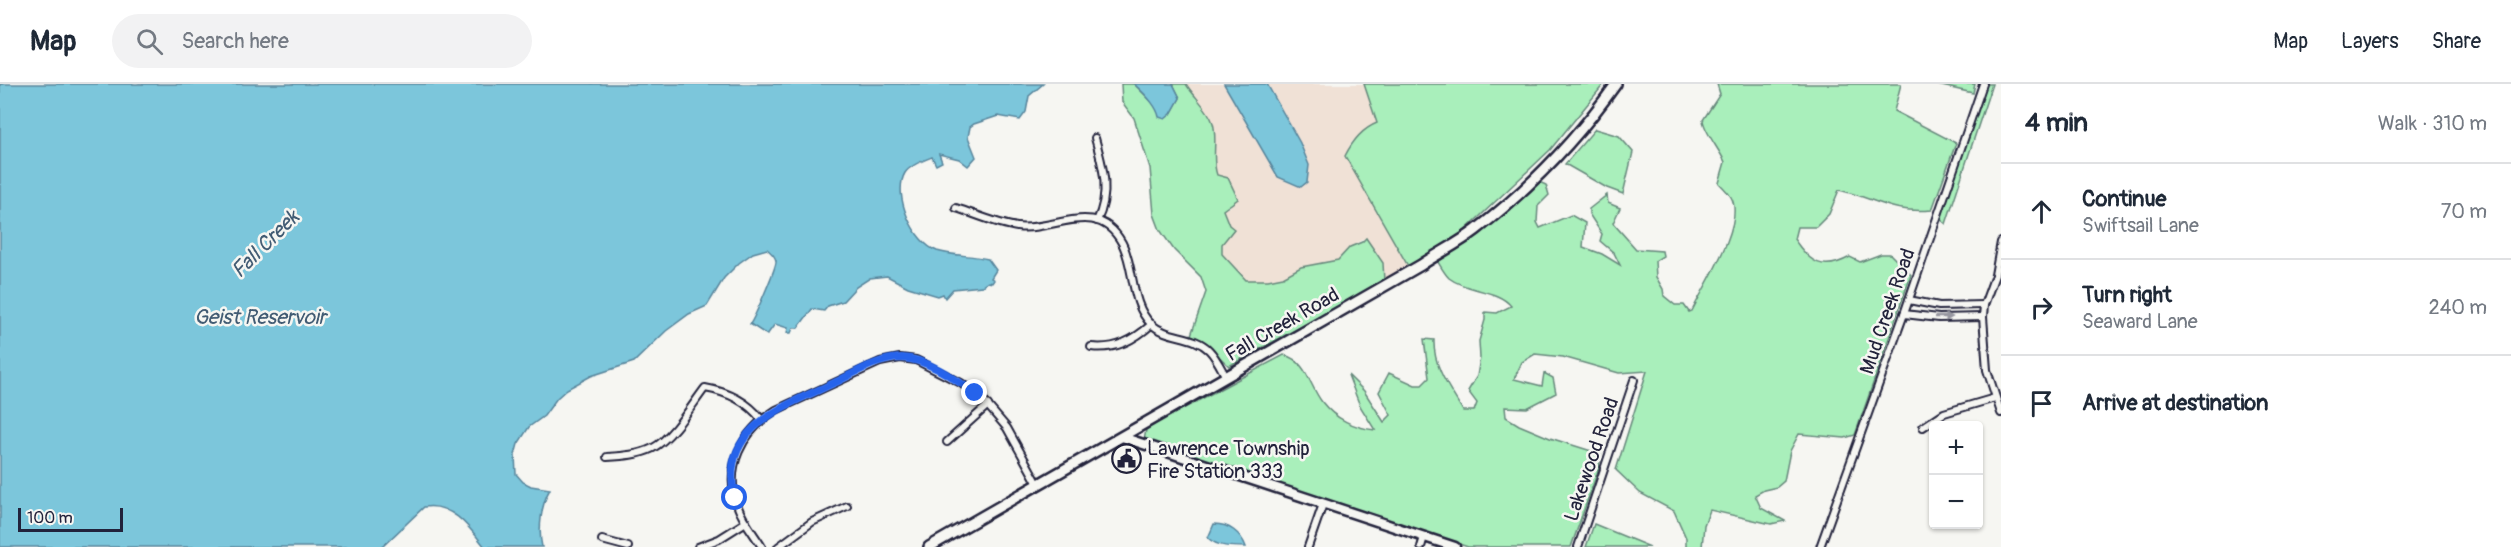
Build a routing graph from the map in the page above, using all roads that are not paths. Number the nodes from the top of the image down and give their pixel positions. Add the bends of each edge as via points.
1 (1616, 84) edge
2 (1983, 84) edge
3 (1095, 138) dead end
4 (956, 208) dead end
5 (1097, 221) junction
6 (2001, 242) edge
7 (1909, 300) junction
8 (1983, 311) junction
9 (1905, 314) junction
10 (1152, 324) junction
11 (1091, 346) dead end
12 (1226, 377) junction
13 (1634, 380) dead end
14 (1995, 398) junction
15 (988, 405) junction
16 (2001, 413) edge
17 (761, 419) junction
18 (1923, 427) dead end
19 (1122, 437) junction
20 (947, 442) dead end
21 (607, 457) dead end
22 (1038, 484) junction
23 (1323, 504) junction
24 (848, 506) dead end
25 (746, 522) junction
26 (1424, 537) junction
27 (602, 540) dead end
28 (628, 547) edge
29 (698, 547) edge
30 (762, 547) edge
31 (778, 547) edge
32 (929, 547) edge
33 (1308, 547) edge
34 (1421, 547) edge
35 (1455, 547) edge
36 (1578, 547) edge
37 (1820, 547) edge

1 - 12 main road, Fall Creek Road via 1551,162 1474,232
2 - 7 street, Mud Creek Road
3 - 5 street via 1106,186
4 - 5 street via 1016,227 1032,228 1075,218
5 - 10 street via 1122,243 1139,303
6 - 8 street
7 - 8 street
7 - 9 street, Mud Creek Road
9 -> 8 street via 1939,318
8 - 14 street via 1986,364
9 - 37 street, Mud Creek Road
10 - 11 street via 1120,345
10 - 12 street via 1163,332 1203,345
12 - 19 main road, Fall Creek Road
13 - 36 street, Lakewood Road
14 - 16 street
14 - 18 street via 1944,413
15 - 17 street via 973,391 931,367 900,358 874,364
15 - 20 street
15 - 22 street via 1007,428
17 - 21 street via 739,399 705,388 655,447 632,455
17 - 25 street via 742,442 734,466 734,492
19 - 22 main road, Fall Creek Road
19 - 23 street
22 - 32 main road, Fall Creek Road
23 - 26 street
23 - 33 street
24 - 31 street via 812,522
25 - 29 street
25 - 30 street
26 - 34 street
26 - 35 street
27 - 28 street

